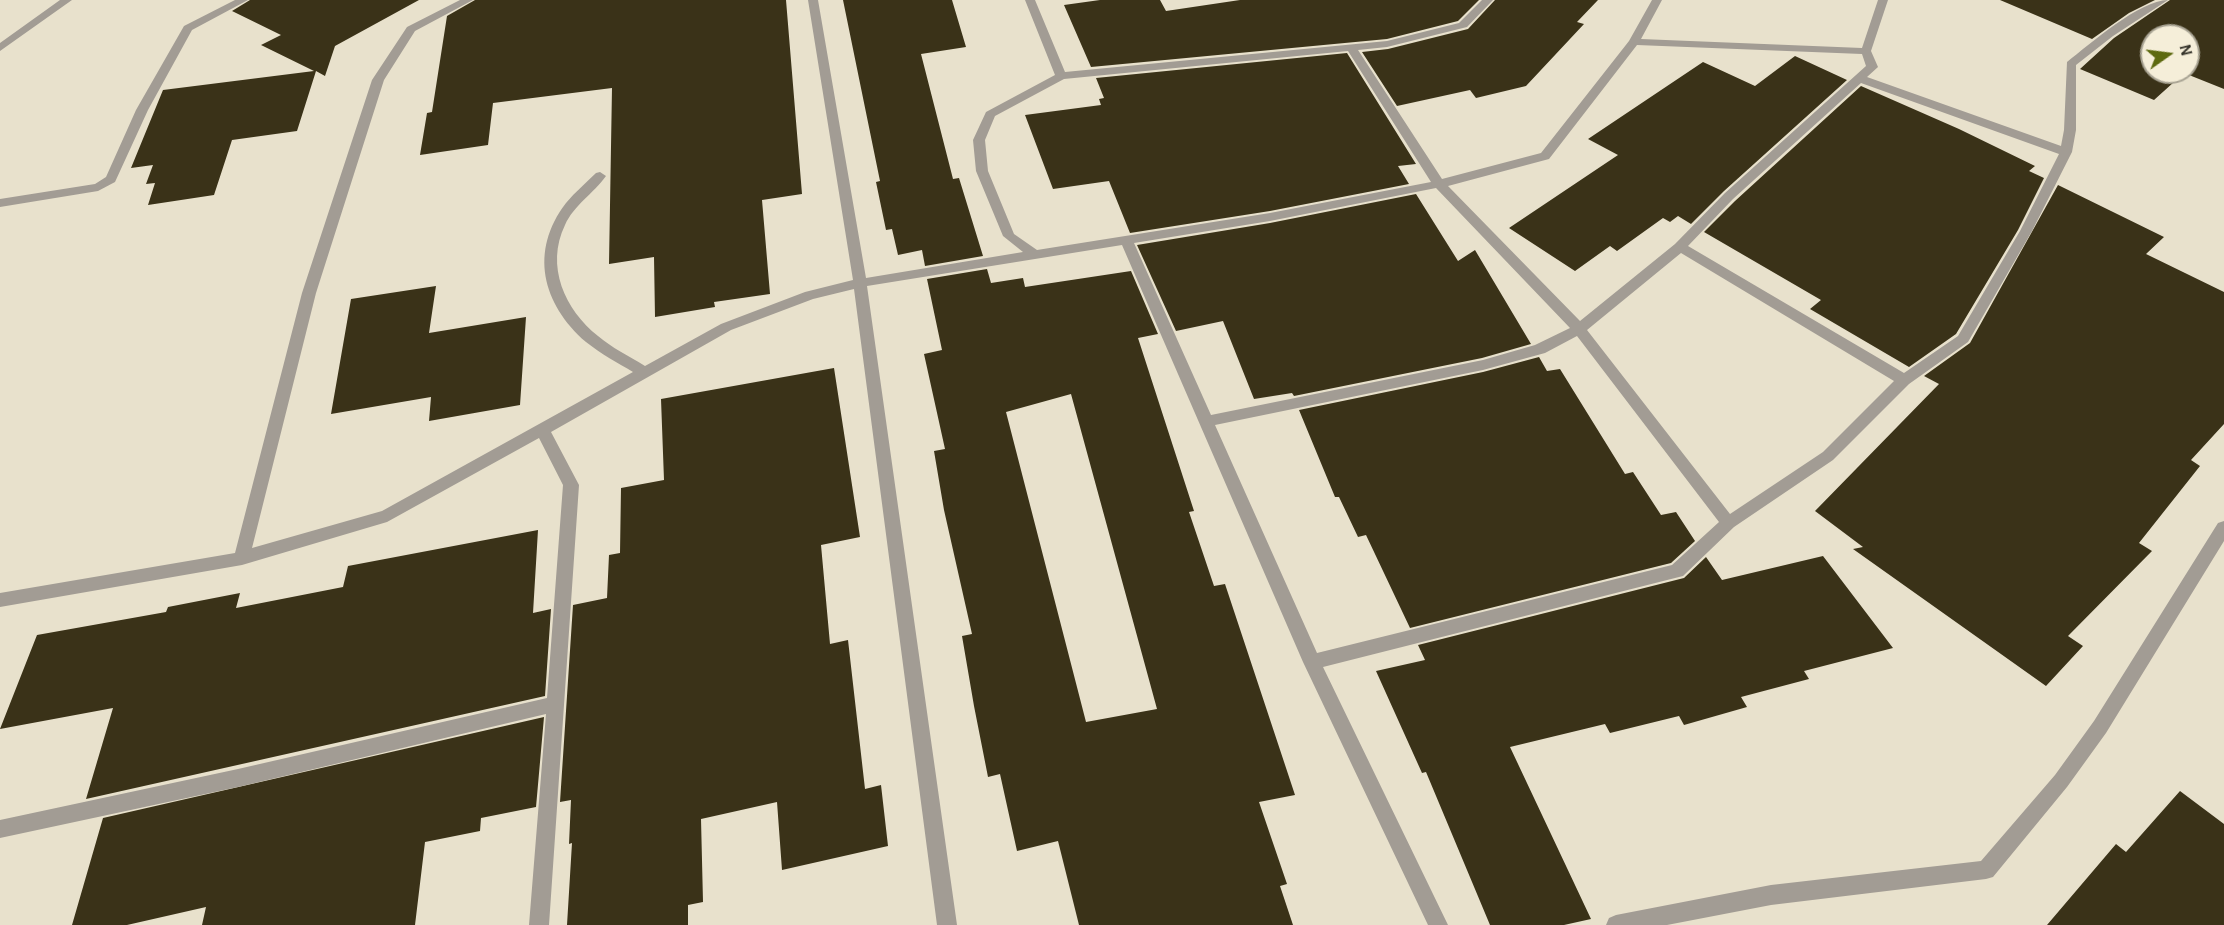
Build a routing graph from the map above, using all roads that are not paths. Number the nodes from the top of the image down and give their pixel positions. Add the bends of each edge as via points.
1 (68, 0) edge
2 (243, 0) edge
3 (468, 0) edge
4 (813, 0) edge
5 (1030, 0) edge
6 (1488, 0) edge
7 (1657, 0) edge
8 (1883, 0) edge
9 (2163, 0) edge
10 (1634, 42) junction
11 (0, 48) edge
12 (1352, 49) junction
13 (1866, 51) junction
14 (1061, 76) junction
15 (1861, 78) junction
16 (2066, 152) junction
17 (600, 176) dead end
18 (1439, 184) junction
19 (0, 203) edge
20 (1128, 241) junction
21 (1680, 247) junction
22 (1036, 256) junction
23 (860, 283) junction
24 (1579, 329) junction
25 (644, 372) junction
26 (1904, 380) junction
27 (1206, 422) junction
28 (542, 429) junction
29 (1728, 523) junction
30 (2224, 527) edge
31 (242, 558) junction
32 (0, 600) edge
33 (1312, 662) junction
34 (555, 704) junction
35 (0, 829) edge
36 (539, 925) edge
37 (947, 925) edge
38 (1438, 925) edge
39 (1616, 925) edge

1 - 11 street
2 - 19 street via 188,28 142,110 111,179 98,187
3 - 31 street via 411,29 378,80 309,293
4 - 23 street
5 - 14 street
6 - 12 street via 1463,25
7 - 10 street
8 - 13 street
9 - 16 street via 2071,64
10 - 13 street
10 - 18 street via 1545,156
12 - 14 street
12 - 18 street
13 - 15 street via 1872,67
14 - 22 street via 990,114 979,140 982,171 1009,236
15 - 16 street
15 - 21 street via 1729,196
16 - 26 street via 2026,231 1963,339
17 - 25 street via 568,208 560,223 551,250 551,285 560,305 587,335
18 - 20 street
18 - 24 street
20 - 22 street
20 - 27 street
21 - 24 street
21 - 26 street
22 - 23 street
23 - 25 street via 810,295 726,327
23 - 37 street
24 - 27 street via 1540,349 1483,366
24 - 29 street
25 - 28 street
26 - 29 street via 1828,456
27 - 33 street
28 - 31 street via 387,516
28 - 34 street via 571,485
29 - 33 street via 1677,571
30 - 39 street via 2100,727 2061,781 1986,870 1772,895
31 - 32 street
33 - 38 street
34 - 35 street
34 - 36 street

